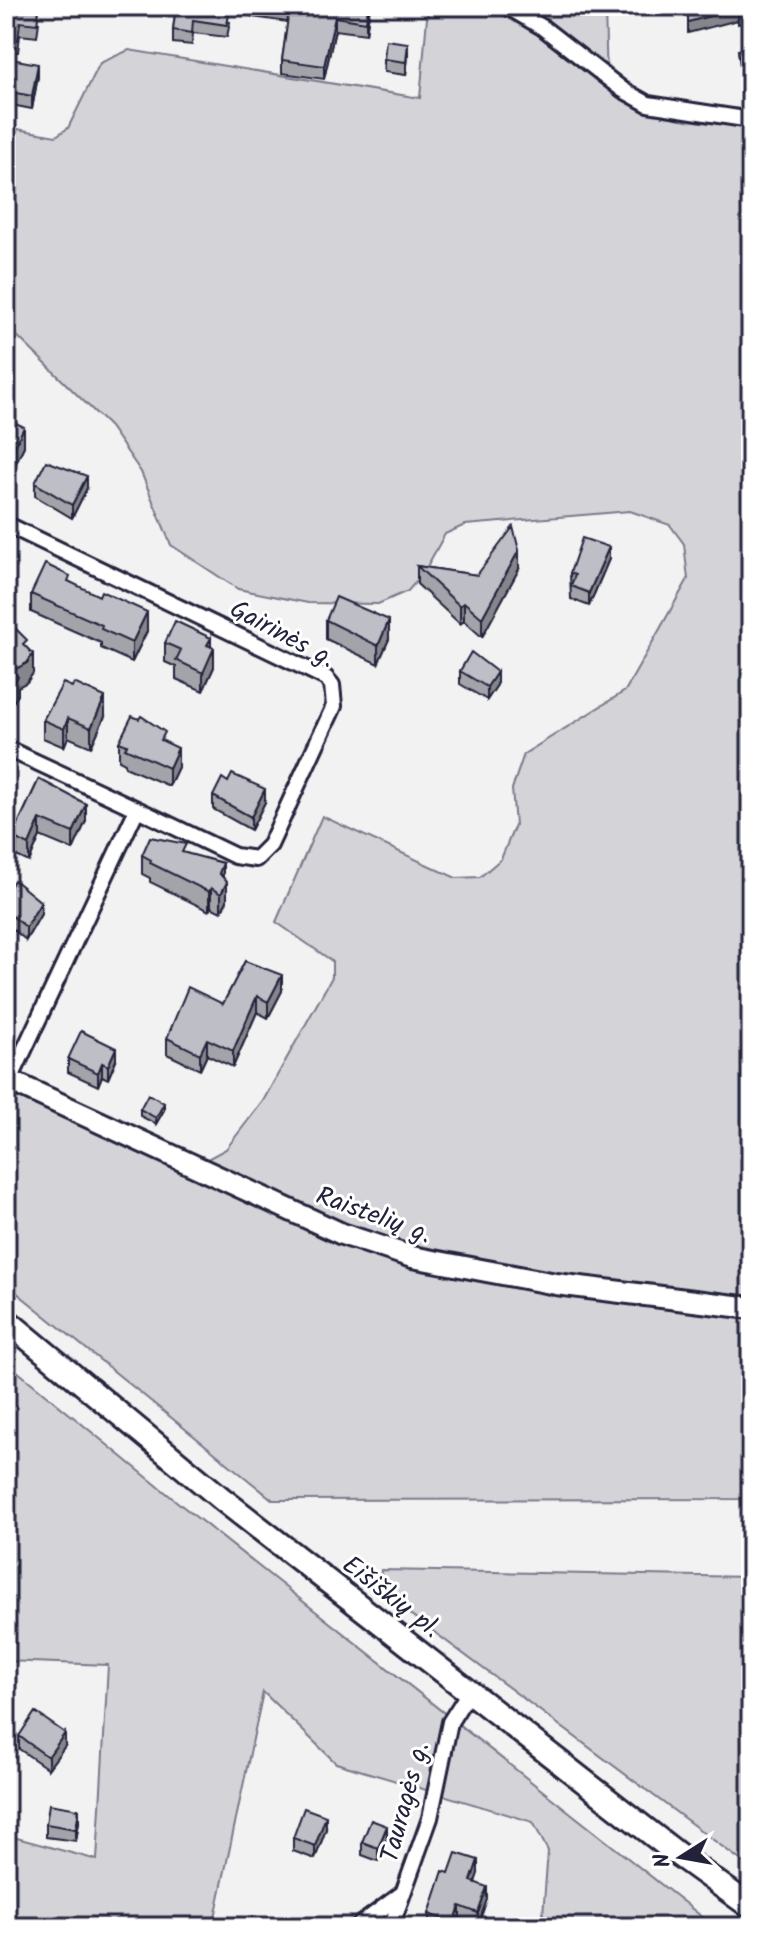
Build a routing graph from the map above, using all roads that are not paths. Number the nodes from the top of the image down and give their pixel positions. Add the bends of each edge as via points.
1 (506, 6) edge
2 (751, 120) edge
3 (6, 524) edge
4 (6, 748) edge
5 (137, 809) junction
6 (8, 1080) edge
7 (751, 1308) edge
8 (6, 1320) edge
9 (469, 1692) junction
10 (403, 1892) junction
11 (751, 1907) edge
12 (357, 1927) edge
13 (391, 1927) edge

1 - 2 street via 648,104
3 - 5 street, Gairinės g. via 332,685 334,706 270,845 256,859 235,856
4 - 5 street, Gairinės g.
5 - 6 street
6 - 7 main road, Raistelių g. via 313,1221 412,1257 556,1284
8 - 9 main road, Eišiškių pl. via 222,1499
9 - 10 street, Tauragės g. via 450,1722 430,1818
9 - 11 main road, Eišiškių pl.
10 - 12 street
10 - 13 street, Tauragės g.

